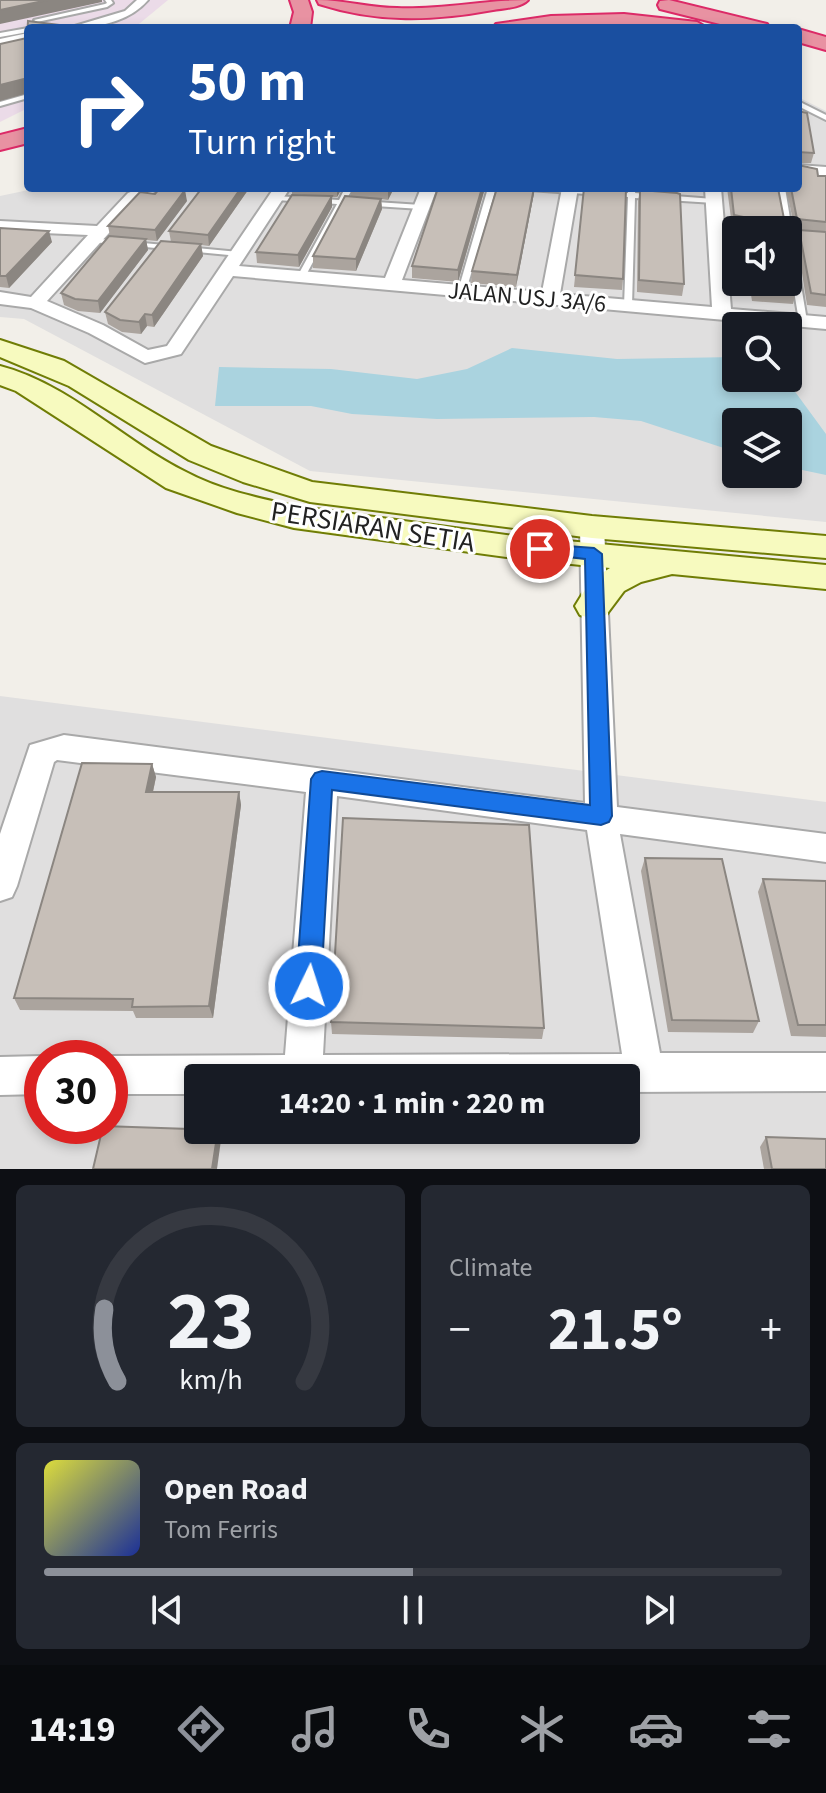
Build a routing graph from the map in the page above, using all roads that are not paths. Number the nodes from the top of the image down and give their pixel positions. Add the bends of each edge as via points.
1 (108, 0) edge
2 (143, 0) edge
3 (299, 0) edge
4 (326, 0) edge
5 (519, 0) edge
6 (531, 0) edge
7 (576, 0) edge
8 (714, 0) edge
9 (642, 1) edge
10 (51, 17) junction
11 (37, 20) edge
12 (66, 24) edge
13 (89, 24) edge
14 (301, 24) edge
15 (445, 24) edge
16 (493, 24) edge
17 (542, 24) edge
18 (666, 24) edge
19 (716, 24) edge
20 (743, 24) edge
21 (765, 24) edge
22 (24, 31) edge
23 (0, 35) edge
24 (24, 38) edge
25 (802, 38) edge
26 (0, 43) edge
27 (802, 48) edge
28 (824, 49) edge
29 (24, 97) edge
30 (0, 104) edge
31 (802, 105) edge
32 (826, 118) edge
33 (24, 136) edge
34 (0, 143) edge
35 (24, 152) edge
36 (0, 158) edge
37 (802, 170) edge
38 (826, 172) edge
39 (144, 192) edge
40 (347, 192) edge
41 (427, 192) edge
42 (491, 192) edge
43 (569, 192) edge
44 (632, 192) edge
45 (782, 192) edge
46 (279, 193) edge
47 (714, 194) edge
48 (341, 202) junction
49 (421, 207) junction
50 (786, 216) edge
51 (0, 226) edge
52 (716, 230) junction
53 (722, 230) edge
54 (170, 235) edge
55 (96, 236) junction
56 (161, 246) junction
57 (239, 254) junction
58 (152, 258) edge
59 (229, 270) junction
60 (301, 277) junction
61 (391, 285) junction
62 (462, 291) junction
63 (799, 296) edge
64 (0, 298) edge
65 (550, 299) junction
66 (35, 303) junction
67 (628, 306) junction
68 (722, 314) joint
69 (803, 321) joint
70 (826, 323) edge
71 (0, 348) edge
72 (0, 375) edge
73 (593, 540) junction
74 (513, 547) junction
75 (826, 547) edge
76 (680, 563) junction
77 (826, 577) edge
78 (593, 606) junction
79 (322, 779) junction
80 (601, 816) junction
81 (826, 848) edge
82 (0, 886) edge
83 (304, 1064) edge
84 (826, 1072) edge
85 (640, 1073) edge
86 (644, 1073) junction
87 (24, 1075) edge
88 (128, 1075) edge
89 (184, 1075) edge
90 (0, 1076) edge

1 - 10 lane via 107,5
2 - 13 street via 129,13
3 - 14 highway
4 - 5 highway via 358,10 421,14
6 - 15 highway
7 - 16 highway
8 - 21 highway
9 - 19 highway
9 - 20 highway
10 - 11 lane
10 - 12 lane
17 - 18 highway
22 - 23 lane
24 - 26 street
25 - 28 highway
27 - 28 highway
29 - 30 lane
31 - 32 lane
33 - 34 highway
35 - 36 highway
37 - 38 street
39 - 55 street via 134,196
40 - 48 lane
41 - 49 street
42 - 62 lane
43 - 65 street
44 - 47 lane
44 - 67 lane
45 - 50 lane
46 - 48 lane
46 - 57 street
47 - 52 street
48 - 49 lane
48 - 60 lane
49 - 61 street
51 - 55 street
52 - 53 lane
52 - 68 street
54 - 56 lane
55 - 56 lane
55 - 66 street
56 - 57 lane
56 - 58 lane
57 - 59 street
59 - 60 street, JALAN USJ 3A/6
59 - 66 street via 174,350 145,357 101,323
60 - 61 street, JALAN USJ 3A/6
61 - 62 street, JALAN USJ 3A/6
62 - 65 street, JALAN USJ 3A/6
63 - 69 lane
64 - 66 street
65 - 67 street, JALAN USJ 3A/6
67 - 68 street, JALAN USJ 3A/6
69 - 70 street, JALAN USJ 3A/6
71 - 73 main road, PERSIARAN SETIA via 62,368 199,453 266,479 310,492
72 - 74 main road, PERSIARAN SETIA via 26,385 177,481 249,506 332,523
73 - 74 main road, PERSIARAN SETIA
73 - 75 main road, PERSIARAN SETIA
73 - 76 main road, PERSIARAN SETIA
73 - 78 street
74 - 78 main road via 569,575
76 - 77 main road, PERSIARAN SETIA
76 - 78 main road via 610,582
78 - 80 street
79 - 80 street
79 - 82 street via 64,747 41,754
79 - 83 street
80 - 81 street
80 - 86 street
84 - 86 street
85 - 86 street
87 - 90 street
88 - 89 street

